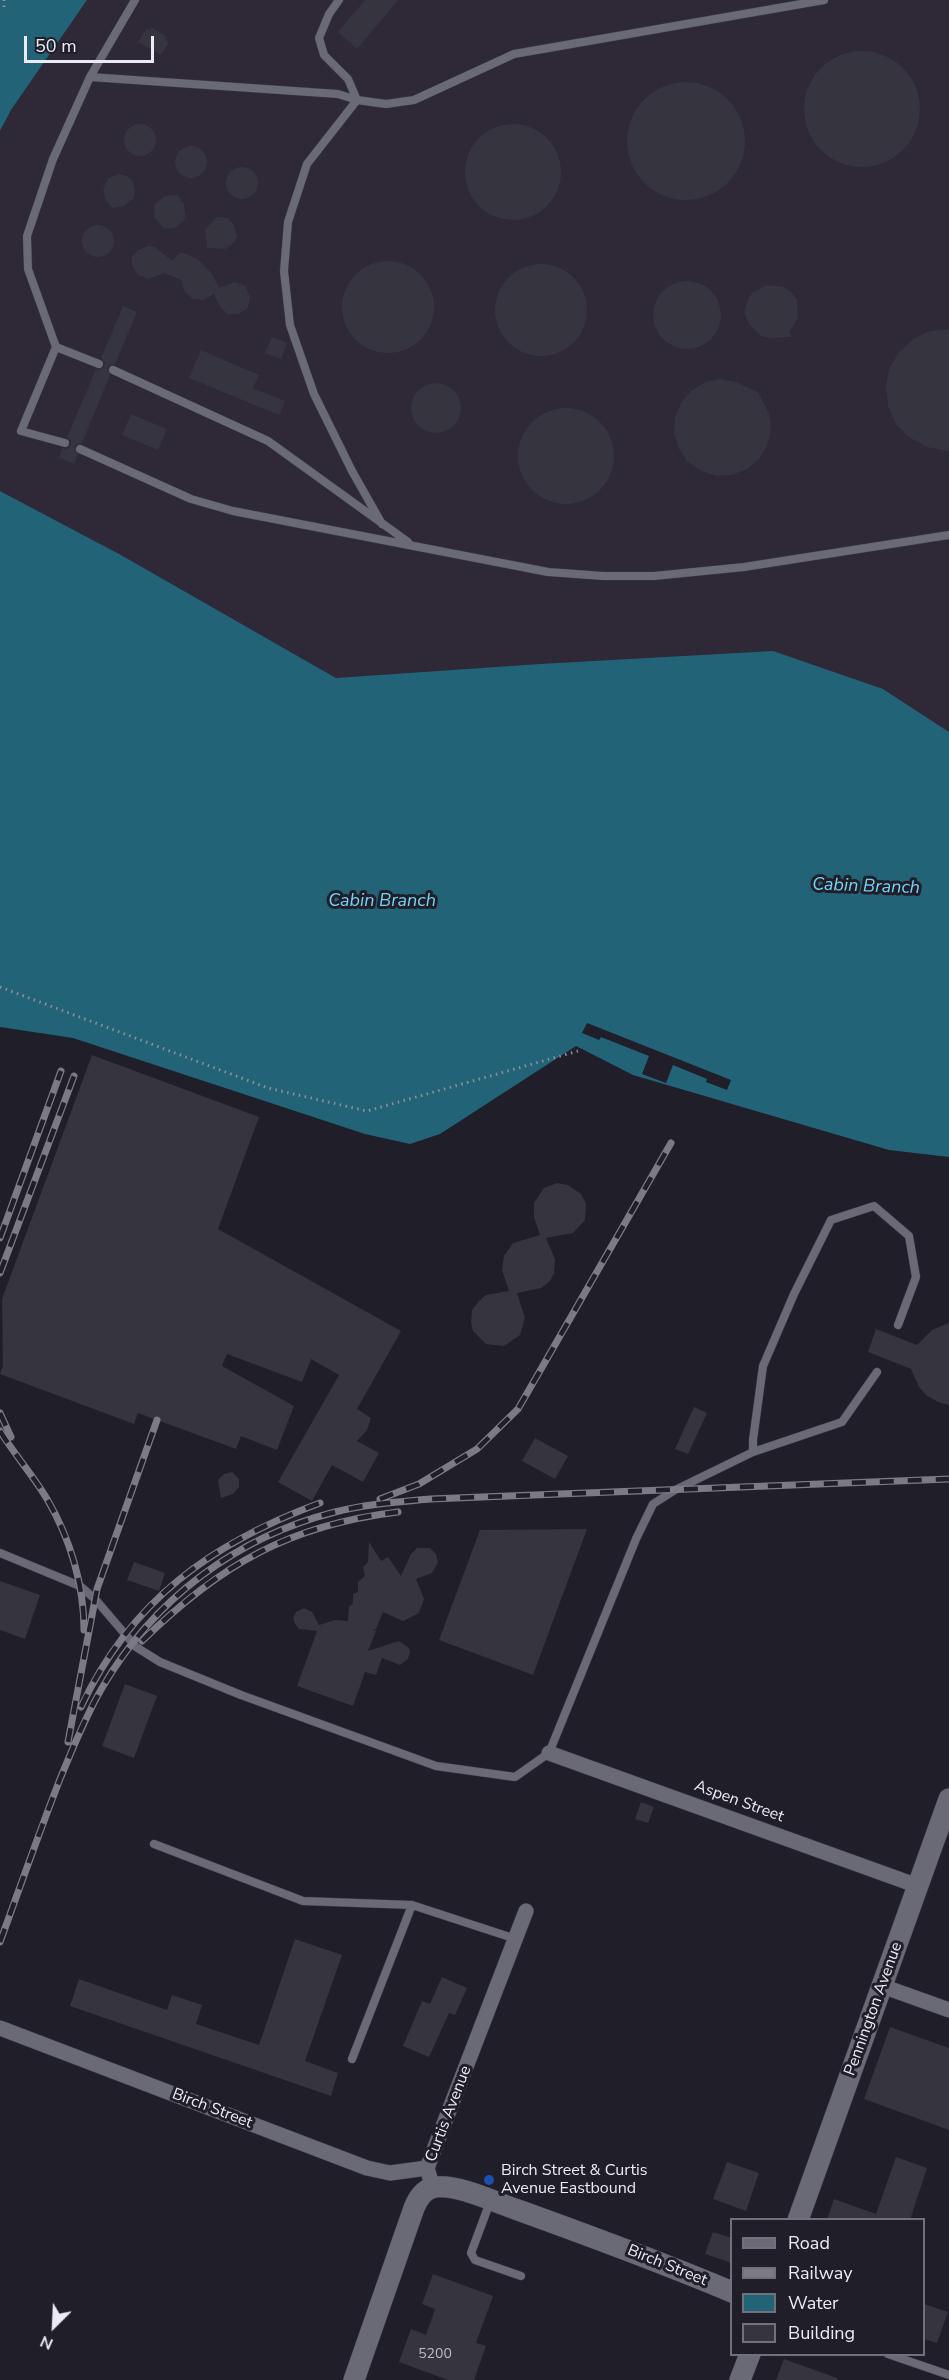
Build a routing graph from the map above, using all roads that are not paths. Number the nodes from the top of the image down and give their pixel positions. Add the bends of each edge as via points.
1 (135, 0) edge
2 (339, 0) edge
3 (824, 0) edge
4 (90, 77) junction
5 (357, 100) junction
6 (56, 347) junction
7 (99, 364) dead end
8 (113, 370) dead end
9 (65, 443) dead end
10 (80, 450) dead end
11 (382, 524) junction
12 (949, 535) edge
13 (410, 544) junction
14 (898, 1326) dead end
15 (877, 1372) dead end
16 (753, 1452) junction
17 (0, 1553) edge
18 (549, 1753) junction
19 (949, 1799) edge
20 (945, 1824) edge
21 (154, 1844) dead end
22 (918, 1886) junction
23 (412, 1905) junction
24 (526, 1911) dead end
25 (516, 1939) junction
26 (882, 1986) junction
27 (949, 2010) edge
28 (0, 2028) edge
29 (352, 2059) dead end
30 (430, 2178) junction
31 (490, 2200) junction
32 (799, 2218) edge
33 (520, 2276) dead end
34 (730, 2293) edge
35 (738, 2356) edge
36 (750, 2356) edge
37 (891, 2356) edge
38 (949, 2375) edge
39 (354, 2380) edge
40 (730, 2380) edge
41 (740, 2380) edge

1 - 4 lane
2 - 5 lane via 319,38 324,55 348,79
3 - 5 lane via 514,54 414,100 386,104
4 - 5 lane via 338,94
4 - 6 lane via 53,159 27,236 28,269
5 - 11 lane via 307,164 288,222 284,271 290,325 314,394
6 - 7 lane
6 - 9 lane via 21,431
8 - 11 lane via 268,441
10 - 13 lane via 191,499 233,511
11 - 13 lane
12 - 13 lane via 744,567 654,576 548,572
14 - 16 lane via 916,1277 909,1236 874,1206 831,1220 763,1366
15 - 16 lane via 842,1422
16 - 18 lane via 653,1504
17 - 18 lane via 80,1586 136,1647 160,1662 241,1695 436,1766 515,1777
18 - 22 street, Aspen Street
19 - 20 main road, Pennington Avenue
20 - 22 main road, Pennington Avenue
21 - 23 lane via 303,1901
22 - 26 main road, Pennington Avenue
23 - 25 lane
23 - 29 lane
24 - 25 street, Curtis Avenue
25 - 30 street, Curtis Avenue
26 - 27 street
26 - 32 main road, Pennington Avenue
28 - 30 street, Birch Street via 367,2168
30 - 31 main road, Birch Street
30 - 39 main road, Curtis Avenue via 414,2208
31 - 33 lane via 471,2253 475,2260
31 - 34 main road, Birch Street via 649,2257
35 - 40 main road
36 - 41 main road
37 - 38 lane

